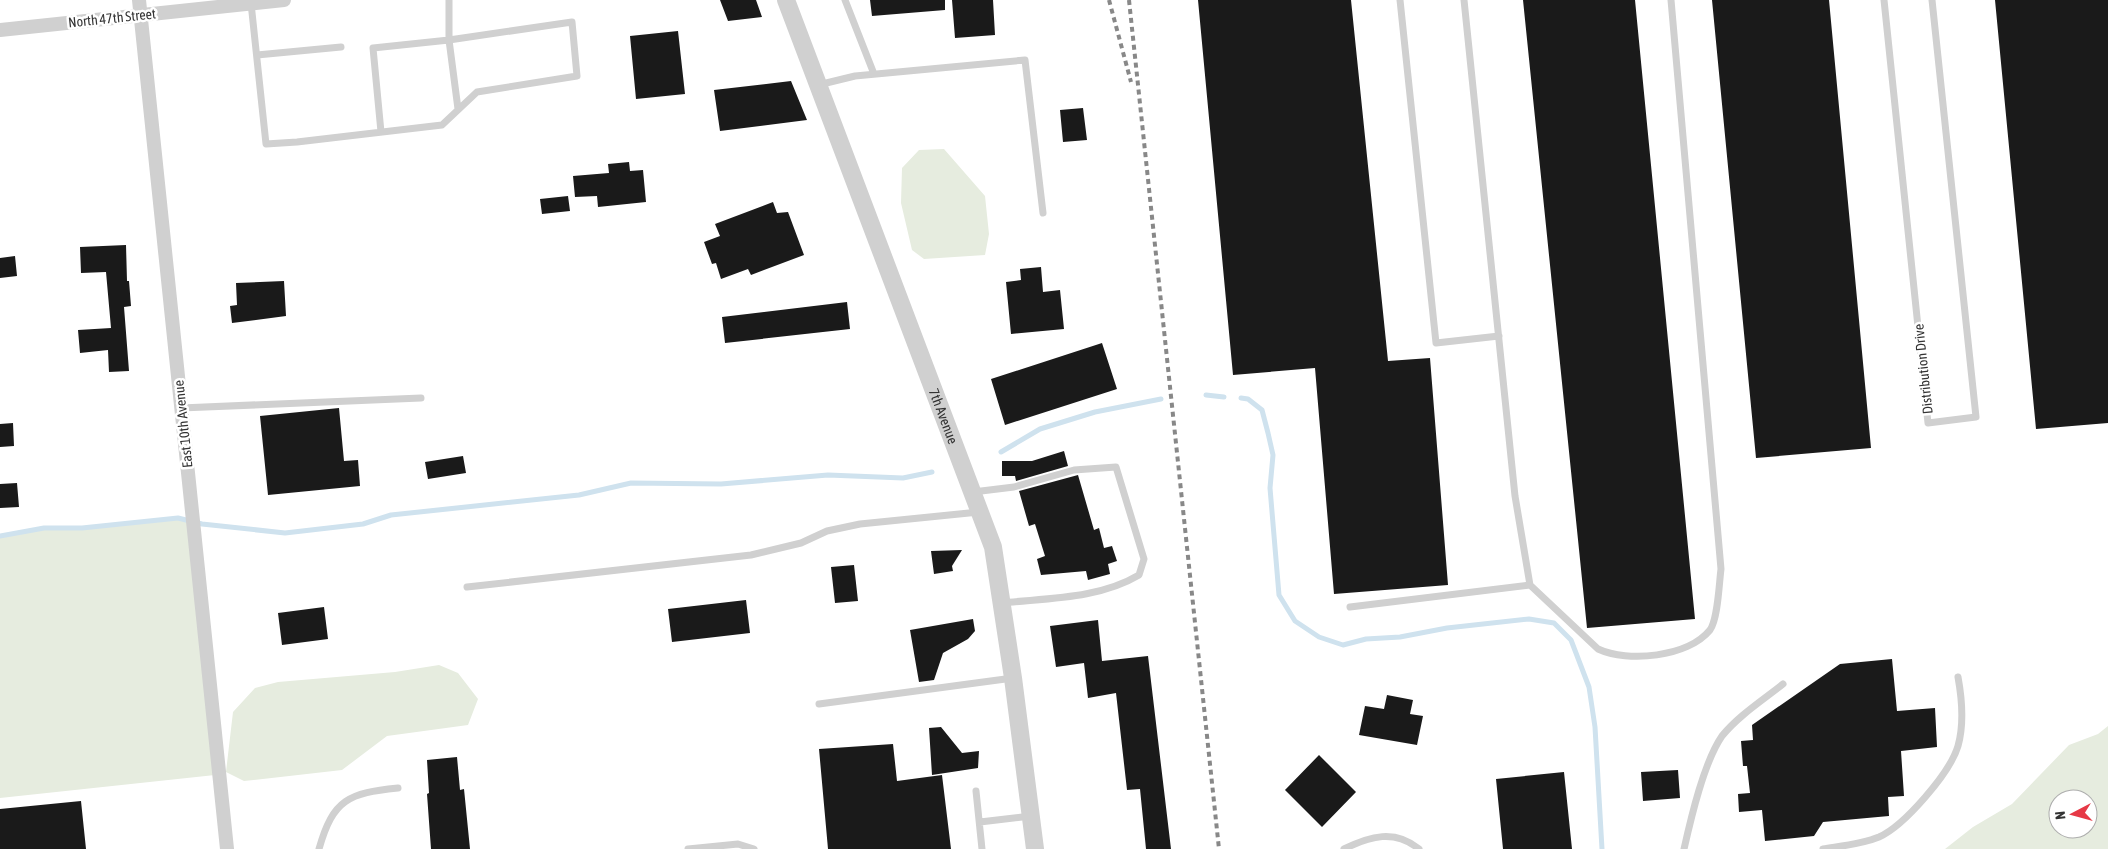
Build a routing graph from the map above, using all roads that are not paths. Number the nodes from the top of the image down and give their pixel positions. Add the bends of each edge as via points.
1 (138, 0) edge
2 (284, 0) edge
3 (448, 0) edge
4 (786, 0) edge
5 (845, 0) edge
6 (1400, 0) edge
7 (1464, 0) edge
8 (1671, 0) edge
9 (1884, 0) edge
10 (1932, 0) edge
11 (251, 4) junction
12 (140, 15) junction
13 (0, 30) edge
14 (449, 40) junction
15 (341, 47) dead end
16 (257, 55) junction
17 (874, 74) junction
18 (818, 86) junction
19 (458, 109) junction
20 (381, 132) junction
21 (1043, 213) dead end
22 (1499, 336) junction
23 (420, 398) dead end
24 (181, 408) junction
25 (972, 492) junction
26 (980, 512) junction
27 (1530, 585) junction
28 (467, 587) dead end
29 (1001, 603) junction
30 (1350, 607) dead end
31 (1013, 678) junction
32 (1958, 678) dead end
33 (1783, 684) dead end
34 (819, 704) dead end
35 (398, 788) dead end
36 (976, 791) dead end
37 (1031, 816) junction
38 (980, 822) junction
39 (227, 849) edge
40 (320, 849) edge
41 (688, 849) edge
42 (754, 849) edge
43 (982, 849) edge
44 (1035, 849) edge
45 (1344, 849) edge
46 (1419, 849) edge
47 (1684, 849) edge
48 (1823, 849) edge

1 - 12 street, East 10th Avenue
2 - 11 street, North 47th Street
3 - 14 lane
4 - 18 street, 7th Avenue
5 - 17 lane
6 - 22 lane via 1436,343
7 - 22 lane
8 - 27 lane via 1721,569 1711,628 1695,643 1675,651 1636,657 1611,655 1598,649
9 - 10 lane, Distribution Drive via 1928,423 1976,417
11 - 12 street, North 47th Street
11 - 16 lane
12 - 13 street, North 47th Street
12 - 24 street, East 10th Avenue
14 - 19 lane
14 - 19 lane via 572,22 577,76 477,92
14 - 20 lane via 373,48
15 - 16 lane
16 - 20 lane via 266,144
17 - 18 lane
17 - 21 lane via 1025,60
18 - 25 street, 7th Avenue
19 - 20 lane via 442,125
22 - 27 lane via 1515,496
23 - 24 lane
24 - 39 street, East 10th Avenue
25 - 26 street, 7th Avenue
25 - 29 lane via 1014,486 1074,470 1116,467 1144,559 1139,574 1126,582 1085,594
26 - 28 lane via 860,524 750,555
26 - 29 street, 7th Avenue via 993,547
27 - 30 lane
29 - 31 street, 7th Avenue
31 - 34 lane
31 - 37 street, 7th Avenue
32 - 48 lane via 1962,703 1958,746 1938,781 1898,827 1878,837
33 - 47 lane via 1722,737 1696,800
35 - 40 lane via 364,791 336,809 324,832
36 - 38 lane
37 - 38 lane
37 - 44 street, 7th Avenue
38 - 43 lane
41 - 42 lane via 738,844
45 - 46 lane via 1366,838 1389,835

